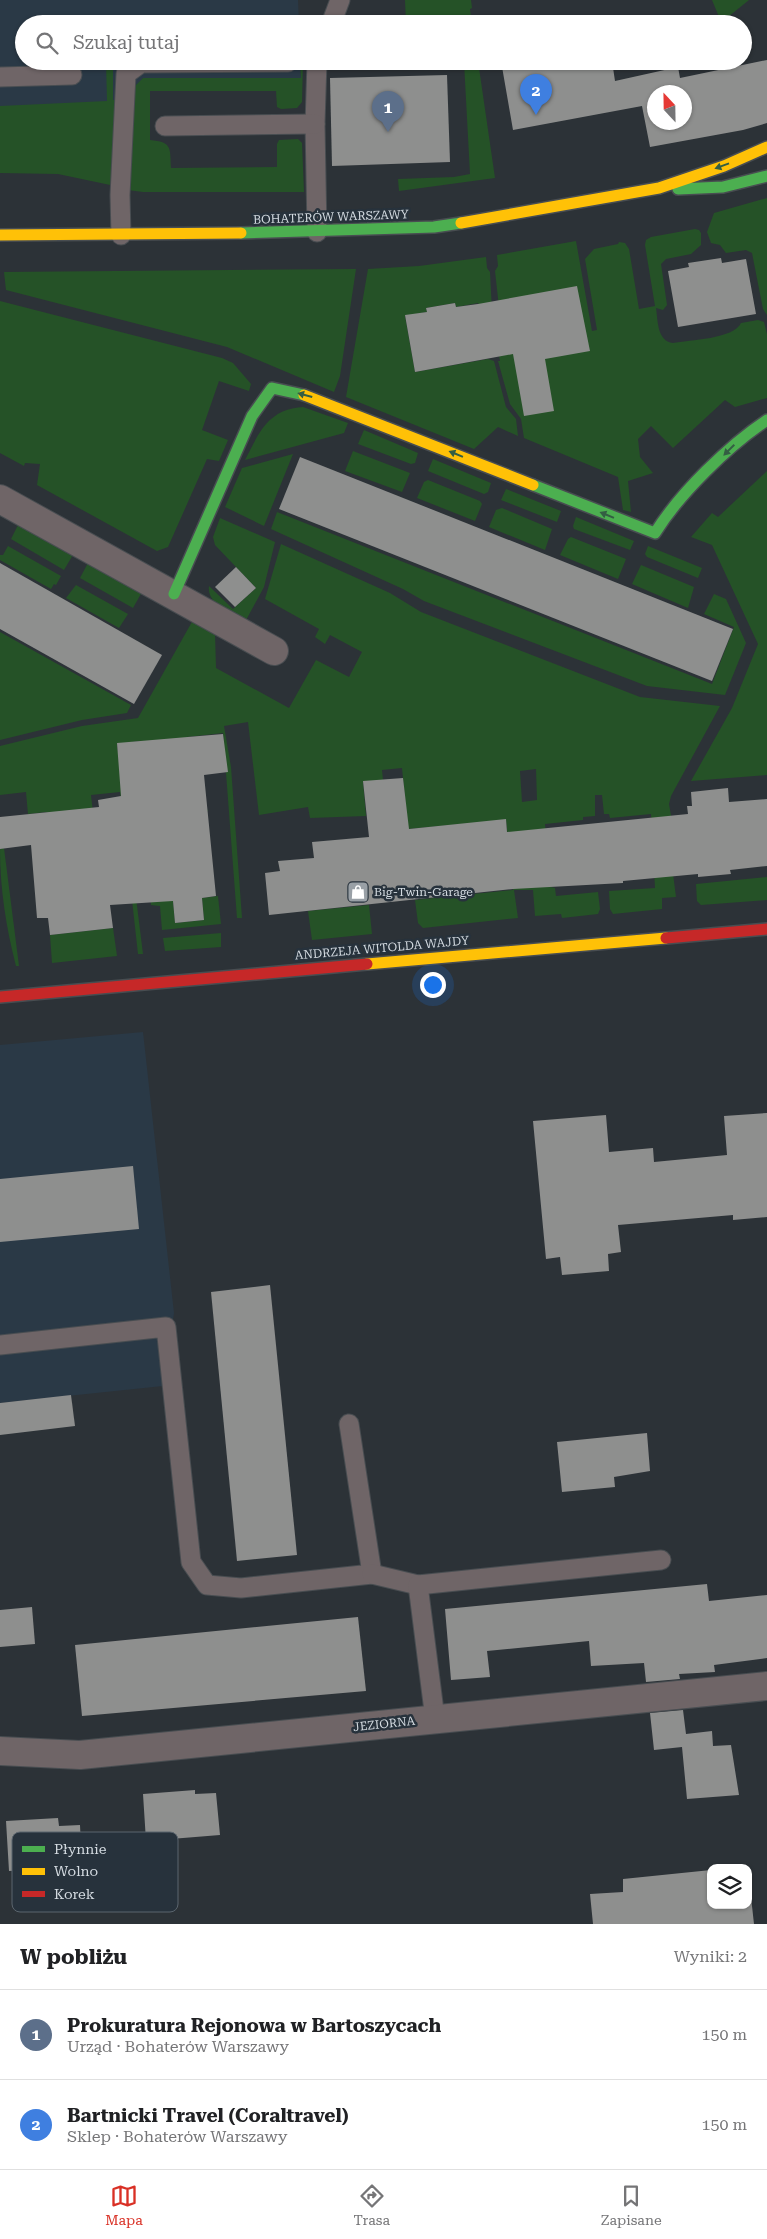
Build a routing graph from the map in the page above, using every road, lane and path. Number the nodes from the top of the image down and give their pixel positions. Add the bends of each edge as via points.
1 (340, 0) edge
2 (334, 15) edge
3 (131, 70) edge
4 (317, 70) edge
5 (72, 75) dead end
6 (0, 77) edge
7 (315, 124) junction
8 (164, 126) dead end
9 (767, 147) edge
10 (767, 176) edge
11 (659, 188) junction
12 (317, 232) junction
13 (0, 235) edge
14 (121, 235) junction
15 (767, 420) edge
16 (0, 499) edge
17 (174, 594) junction
18 (274, 650) dead end
19 (767, 929) edge
20 (0, 997) edge
21 (0, 1345) edge
22 (349, 1424) dead end
23 (661, 1560) dead end
24 (372, 1574) junction
25 (418, 1585) junction
26 (767, 1686) edge
27 (435, 1719) junction
28 (0, 1751) edge

1 - 2 lane
3 - 14 lane via 126,74
4 - 7 lane
5 - 6 lane
7 - 8 lane
7 - 12 lane
9 -> 11 street, BOHATERÓW WARSZAWY via 724,166
10 - 11 street, BOHATERÓW WARSZAWY via 748,183 706,190
11 - 12 street, BOHATERÓW WARSZAWY via 434,226
12 - 14 street, BOHATERÓW WARSZAWY
13 - 14 street, BOHATERÓW WARSZAWY
15 -> 17 street via 743,436 670,509 655,532 306,395 272,388 252,416
16 - 17 street
17 - 18 street
19 - 20 street, ANDRZEJA WITOLDA WAJDY
21 - 24 lane via 166,1327 191,1562 207,1585 241,1588
22 - 24 lane
23 - 25 lane
24 - 25 lane
25 - 27 lane
26 - 27 street, JEZIORNA
27 - 28 street, JEZIORNA via 80,1754

